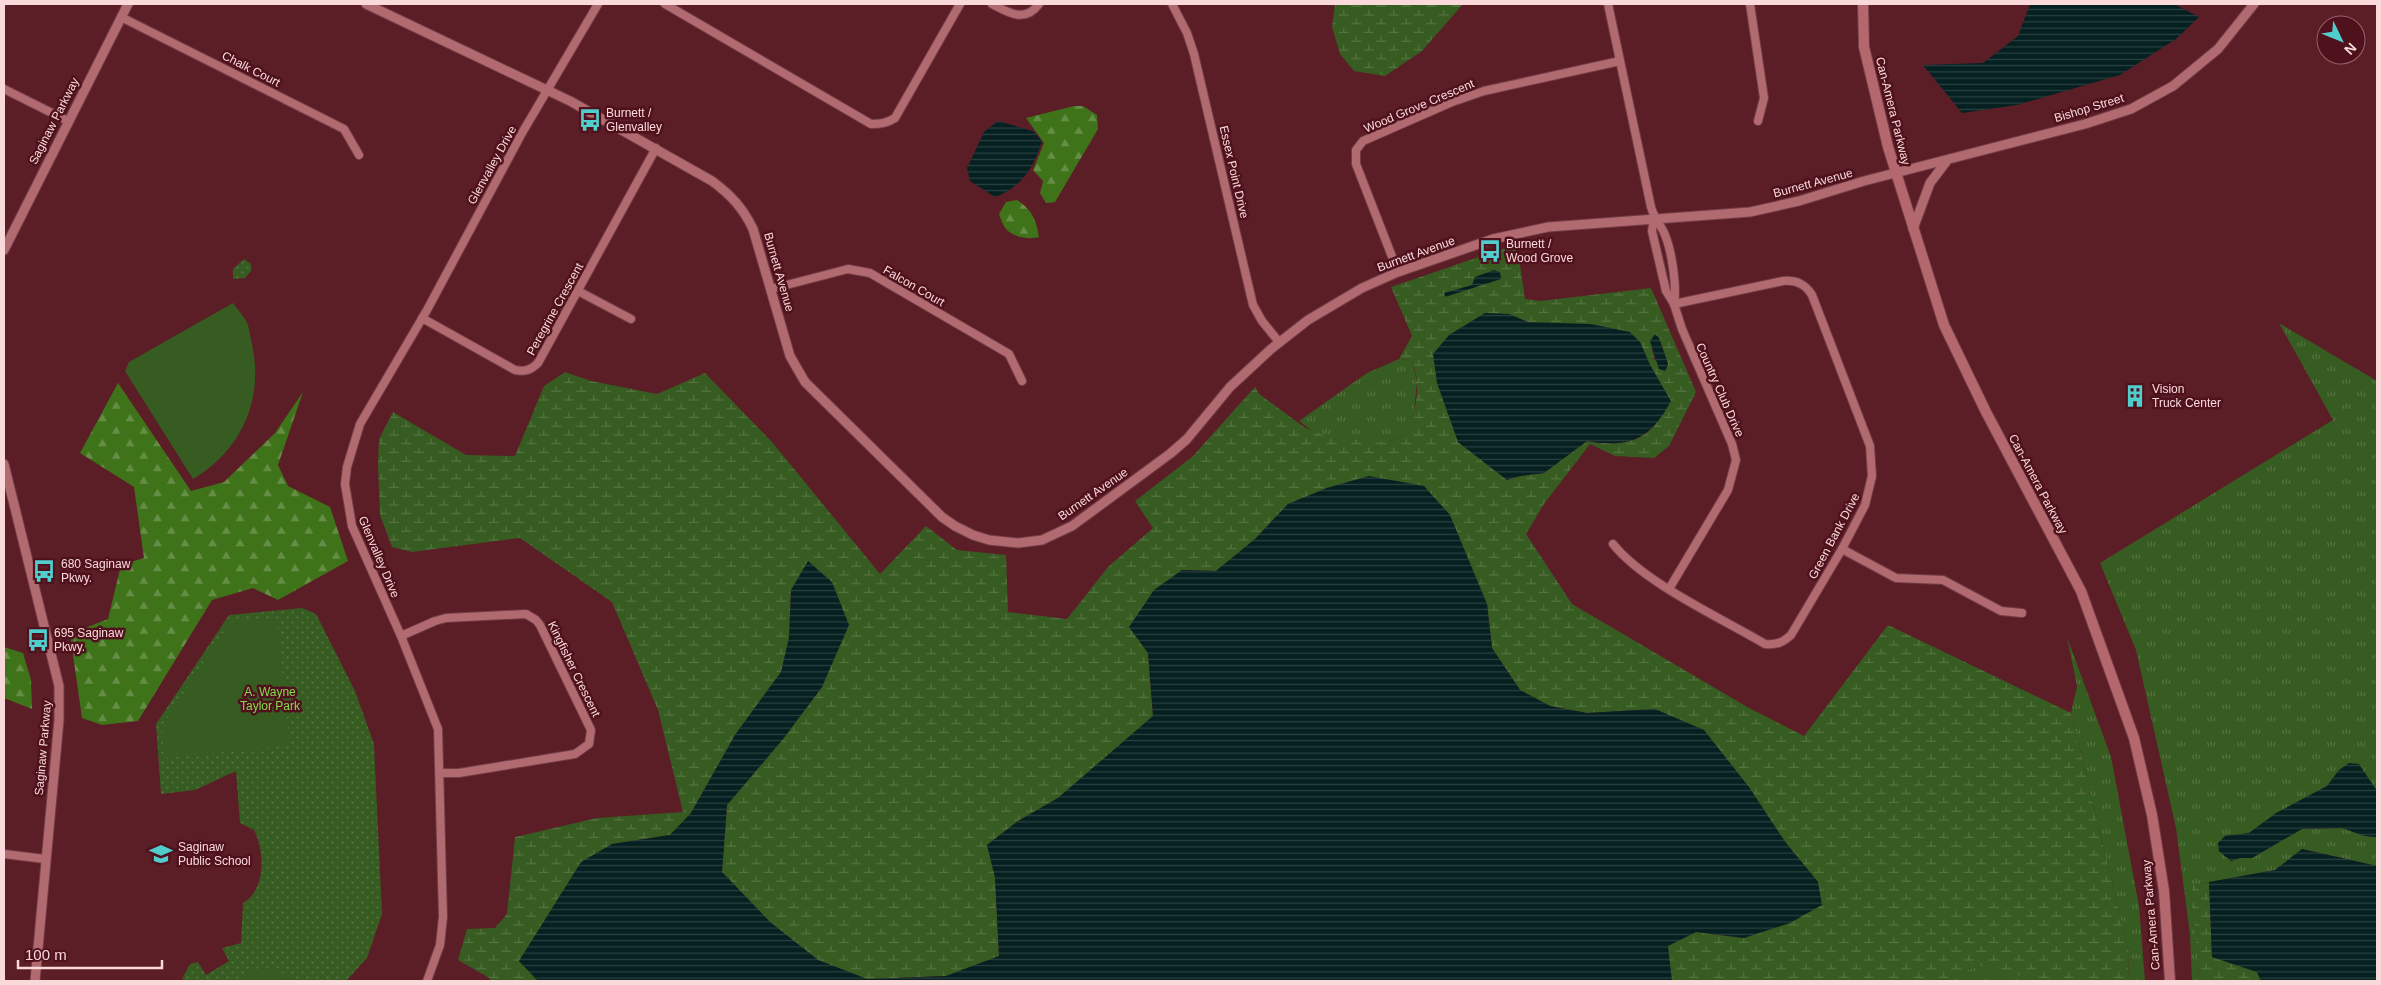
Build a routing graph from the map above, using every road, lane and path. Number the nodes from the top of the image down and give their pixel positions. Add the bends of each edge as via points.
1 (128, 4) edge
2 (366, 4) edge
3 (598, 4) edge
4 (665, 4) edge
5 (960, 4) edge
6 (992, 4) edge
7 (1039, 4) edge
8 (1172, 4) edge
9 (1608, 4) edge
10 (1750, 4) edge
11 (1863, 4) edge
12 (2254, 4) edge
13 (121, 17) junction
14 (1620, 61) junction
15 (4, 89) edge
16 (548, 91) junction
17 (68, 121) junction
18 (1758, 121) dead end
19 (656, 148) junction
20 (359, 155) dead end
21 (1946, 162) junction
22 (1896, 174) junction
23 (1654, 218) junction
24 (1913, 229) junction
25 (4, 250) edge
26 (1398, 272) junction
27 (771, 289) junction
28 (578, 291) junction
29 (1674, 304) junction
30 (422, 318) junction
31 (631, 319) dead end
32 (1279, 342) junction
33 (1022, 382) dead end
34 (4, 464) edge
35 (1613, 544) dead end
36 (1842, 549) junction
37 (1669, 589) junction
38 (2022, 613) dead end
39 (401, 636) junction
40 (441, 773) junction
41 (4, 854) edge
42 (44, 859) junction
43 (35, 981) edge
44 (426, 981) edge
45 (2170, 981) edge

1 - 13 street, Saginaw Parkway
2 - 16 street, Burnett Avenue
3 - 16 street, Glenvalley Drive
4 - 5 street via 871,124 895,118
6 - 7 street via 1020,16 1034,11
8 - 32 street, Essex Point Drive via 1194,54 1254,305
9 - 14 street, Country Club Drive
10 - 18 street via 1764,98
11 - 22 main road, Can-Amera Parkway via 1864,47
12 - 21 street, Bishop Street via 2218,49 2153,98 2084,124
13 - 17 street, Saginaw Parkway
13 - 20 street, Chalk Court via 344,129
14 - 23 street, Country Club Drive
14 - 26 street, Wood Grove Crescent via 1484,91 1363,141 1356,150 1356,164
15 - 17 street
16 - 19 street, Burnett Avenue
16 - 30 street, Glenvalley Drive
17 - 25 street, Saginaw Parkway
19 - 27 street, Burnett Avenue via 712,181 735,200 754,229
19 - 28 street, Peregrine Crescent
21 - 22 street, Bishop Street
21 - 24 street via 1930,182
22 - 23 street, Burnett Avenue via 1750,212
22 - 24 main road, Can-Amera Parkway
23 - 26 street, Burnett Avenue via 1522,232
23 - 29 street, Country Club Drive via 1652,231 1666,291
23 - 29 street, Country Club Drive via 1665,235 1676,289
24 - 45 main road, Can-Amera Parkway via 1944,325 2081,591 2134,738 2152,815 2164,891
26 - 32 street, Burnett Avenue via 1331,305
27 - 32 street, Burnett Avenue via 790,356 805,382 942,517 972,536 1018,544 1042,540 1072,526 1171,453 1187,439 1230,387
27 - 33 street, Falcon Court via 848,269 870,273 1009,354
28 - 30 street, Peregrine Crescent via 538,363 531,370 522,372
28 - 31 street
29 - 36 street, Green Bank Drive via 1783,281 1798,282 1812,295 1861,420 1873,462 1866,505
29 - 37 street, Country Club Drive via 1736,460 1728,490
30 - 39 street, Glenvalley Drive via 360,424 350,450 345,484 352,526
34 - 42 street, Saginaw Parkway via 59,686 59,720
35 - 37 street, Green Bank Drive via 1626,561
36 - 37 street, Green Bank Drive via 1791,635 1783,643 1765,644
36 - 38 street via 1896,578 1943,580 2001,611
39 - 40 street, Glenvalley Drive via 438,729
39 - 40 street, Kingfisher Crescent via 446,618 532,616 540,625 592,730 589,744 575,754 459,773
40 - 44 street, Glenvalley Drive via 443,917 440,944
41 - 42 street
42 - 43 street, Saginaw Parkway

